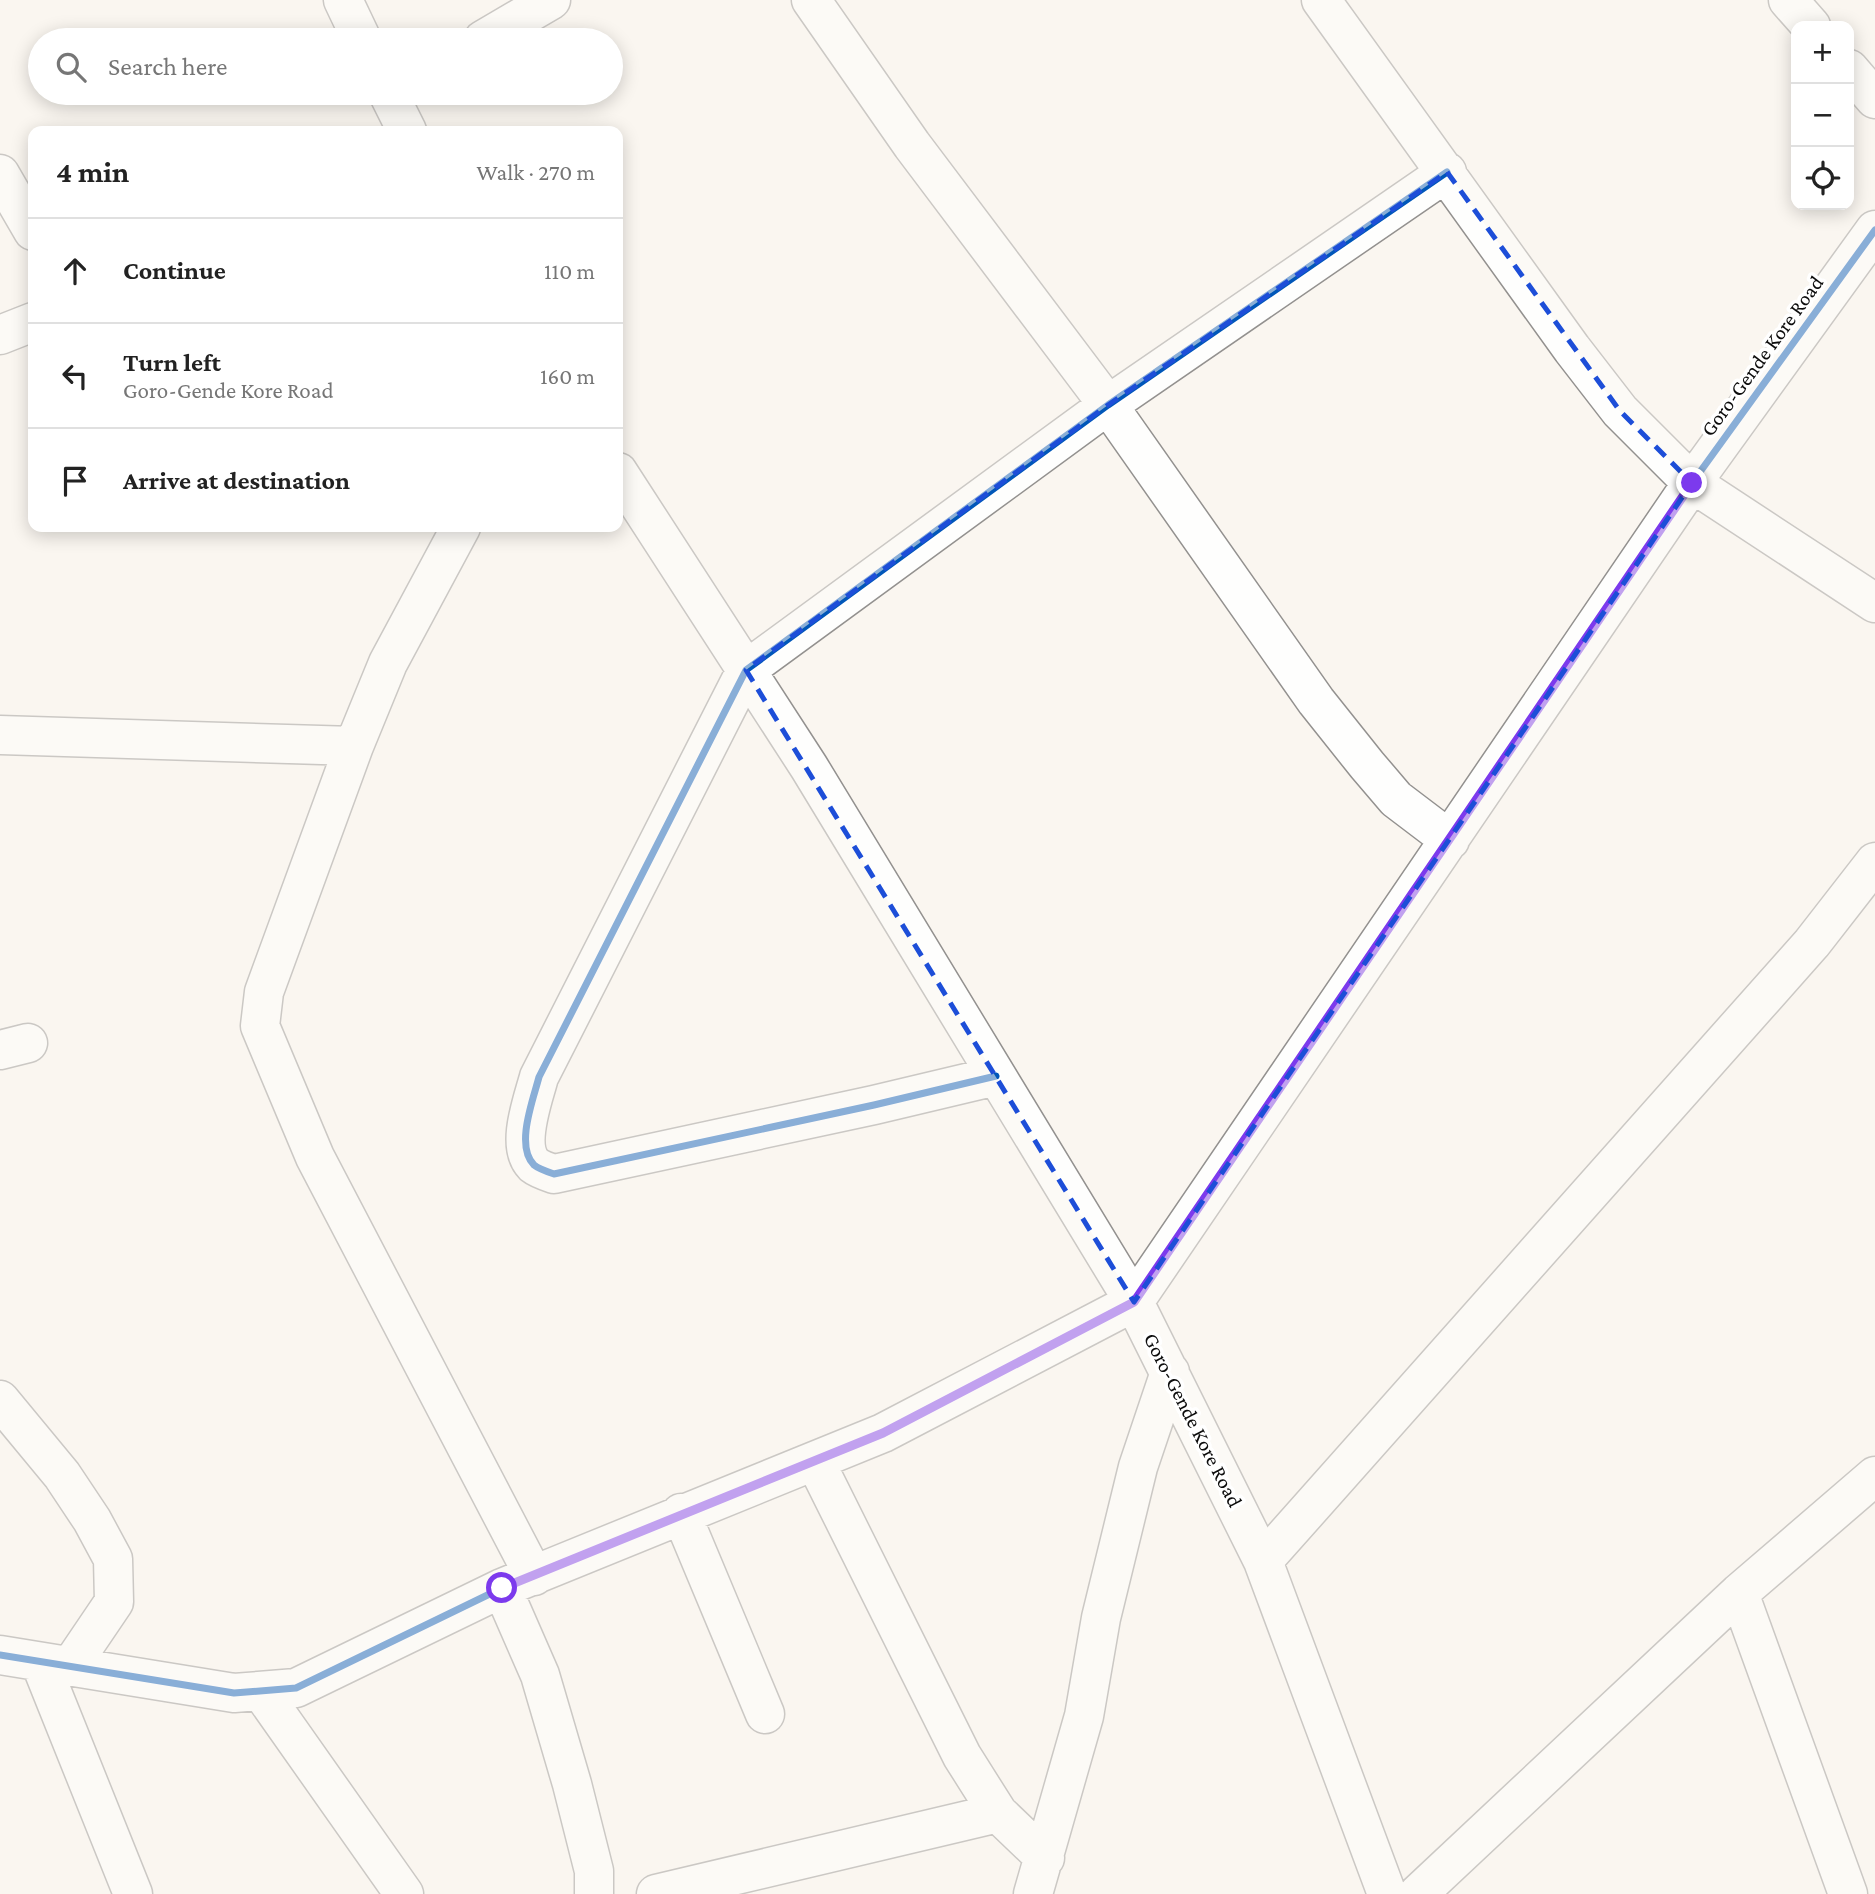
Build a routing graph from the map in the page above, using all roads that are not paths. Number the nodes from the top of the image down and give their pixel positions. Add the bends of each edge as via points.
1 (343, 0) edge
2 (551, 0) edge
3 (811, 0) edge
4 (1321, 0) edge
5 (1788, 0) edge
6 (1807, 21) edge
7 (356, 28) edge
8 (503, 28) edge
9 (1854, 75) edge
10 (1875, 99) edge
11 (395, 105) edge
12 (405, 126) edge
13 (1447, 172) junction
14 (0, 174) edge
15 (28, 222) edge
16 (1875, 230) edge
17 (28, 324) edge
18 (0, 335) edge
19 (1108, 405) junction
20 (623, 480) edge
21 (1692, 483) junction
22 (458, 532) edge
23 (1875, 603) edge
24 (746, 670) junction
25 (0, 735) edge
26 (354, 747) junction
27 (1450, 840) junction
28 (1875, 862) edge
29 (996, 1076) junction
30 (1134, 1302) junction
31 (1170, 1372) junction
32 (0, 1400) edge
33 (815, 1461) junction
34 (1875, 1476) edge
35 (681, 1513) junction
36 (1263, 1561) junction
37 (518, 1582) junction
38 (1738, 1592) junction
39 (0, 1655) edge
40 (55, 1664) junction
41 (261, 1691) junction
42 (765, 1714) dead end
43 (998, 1813) junction
44 (1045, 1858) junction
45 (133, 1894) edge
46 (404, 1894) edge
47 (594, 1894) edge
48 (656, 1894) edge
49 (1033, 1894) edge
50 (1387, 1894) edge
51 (1418, 1894) edge
52 (1848, 1894) edge

1 - 7 street
2 - 8 street
3 - 19 street via 912,145
4 - 13 street
5 - 6 street
9 - 10 street
11 - 12 street
13 - 19 street
13 - 21 street via 1612,400
14 - 15 street
16 - 21 street, Goro-Gende Kore Road
17 - 18 street
19 - 24 street
19 - 27 street via 1316,701 1396,799
20 - 24 street
21 - 23 street
21 - 27 street, Goro-Gende Kore Road
22 - 26 street via 388,663
24 - 29 street
24 - 29 street via 539,1077 526,1154 536,1167 554,1174
25 - 26 street
26 - 37 street via 264,992 260,1026 315,1157
27 - 30 street, Goro-Gende Kore Road
28 - 36 street via 1811,943
29 - 30 street
30 - 31 street, Goro-Gende Kore Road
30 - 33 street via 883,1433
31 - 36 street, Goro-Gende Kore Road
31 - 44 street via 1138,1467 1101,1618 1084,1716
32 - 40 street via 62,1475 113,1559 114,1602
33 - 35 street
33 - 43 street via 962,1756
34 - 38 street
35 - 37 street
35 - 42 street
36 - 50 street, Goro-Gende Kore Road
37 - 41 street via 296,1688
37 - 47 street via 594,1871
38 - 51 street
38 - 52 street
39 - 40 street
40 - 41 street via 234,1693
40 - 45 street
41 - 46 street
43 - 44 street
43 - 48 street
44 - 49 street

